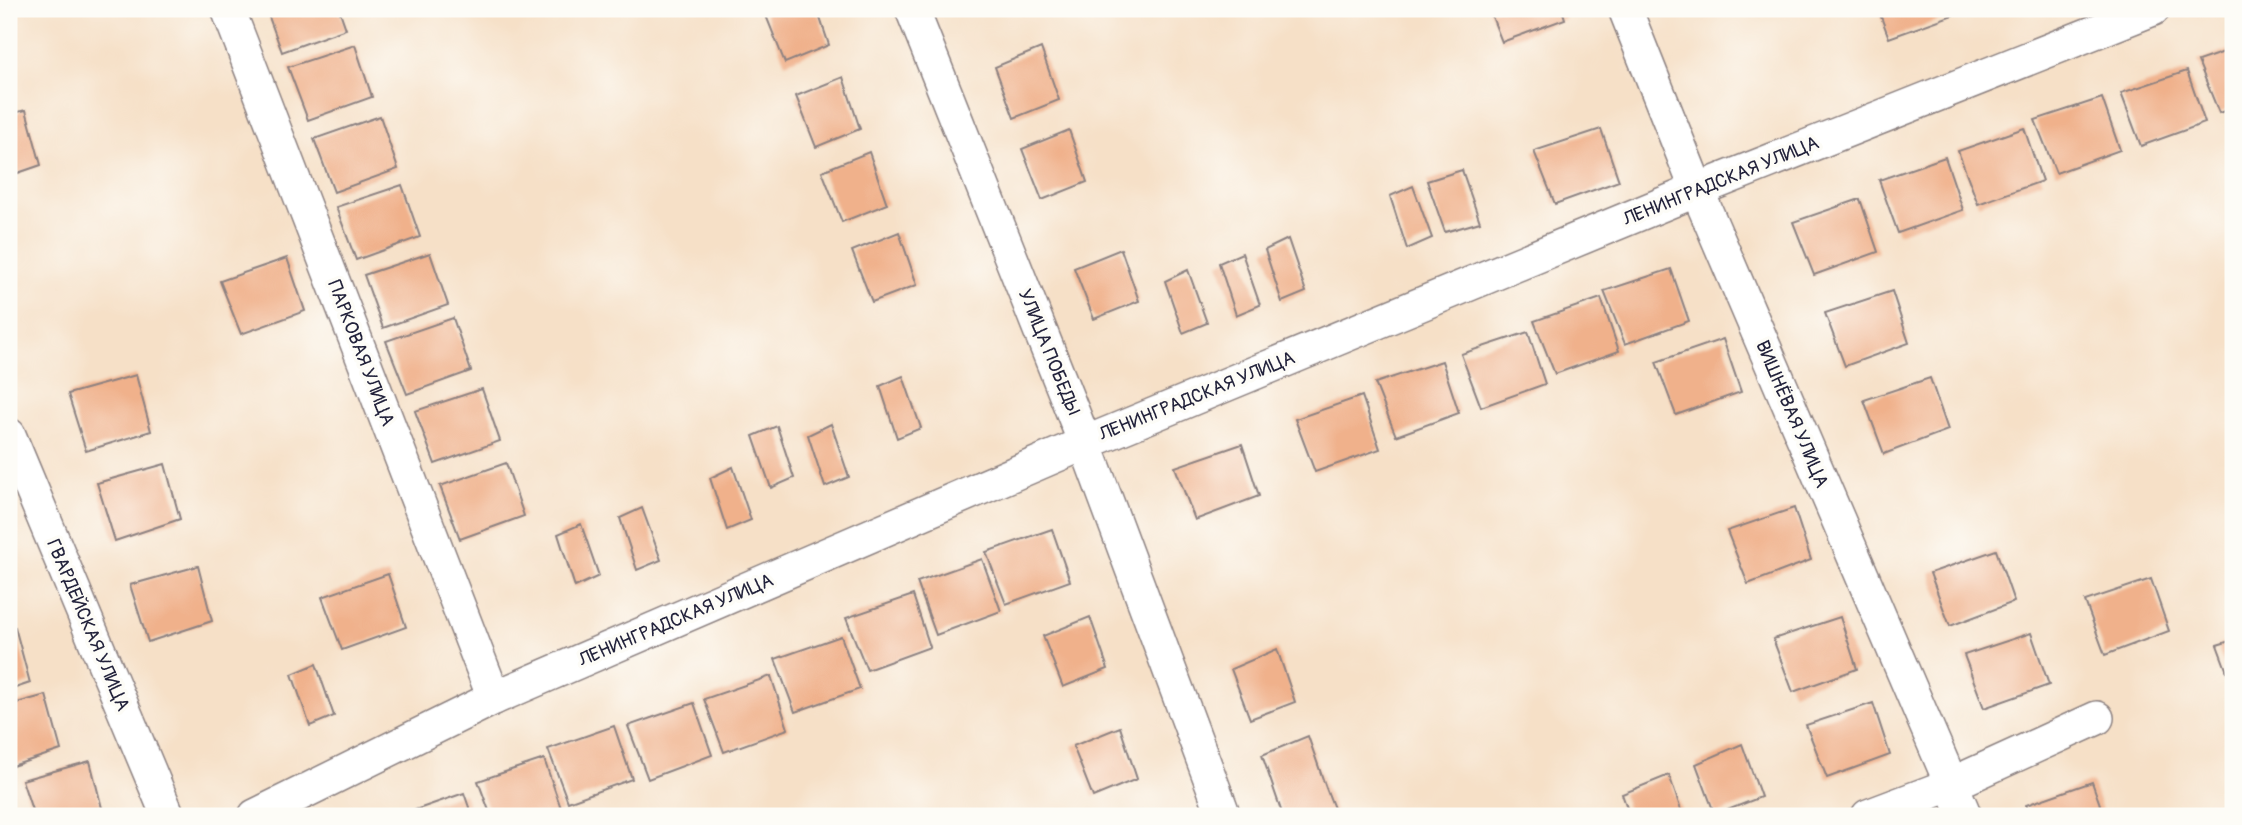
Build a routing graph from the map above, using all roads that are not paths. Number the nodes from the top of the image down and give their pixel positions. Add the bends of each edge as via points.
1 (228, 9) edge
2 (912, 9) edge
3 (1625, 9) edge
4 (2153, 9) edge
5 (1697, 190) junction
6 (9, 435) edge
7 (1085, 443) junction
8 (494, 698) junction
9 (2098, 718) dead end
10 (1950, 785) junction
11 (168, 816) edge
12 (255, 816) edge
13 (1224, 816) edge
14 (1868, 816) edge
15 (1965, 816) edge

1 - 8 street, ПАРКОВАЯ УЛИЦА
2 - 7 street, УЛИЦА ПОБЕДЫ
3 - 5 street, ВИШНЁВАЯ УЛИЦА
4 - 5 street, ЛЕНИНГРАДСКАЯ УЛИЦА
5 - 7 street, ЛЕНИНГРАДСКАЯ УЛИЦА
5 - 10 street, ВИШНЁВАЯ УЛИЦА
6 - 11 street, ГВАРДЕЙСКАЯ УЛИЦА
7 - 8 street, ЛЕНИНГРАДСКАЯ УЛИЦА
7 - 13 street, УЛИЦА ПОБЕДЫ
8 - 12 street, ЛЕНИНГРАДСКАЯ УЛИЦА
9 - 10 street
10 - 14 street
10 - 15 street, ВИШНЁВАЯ УЛИЦА

